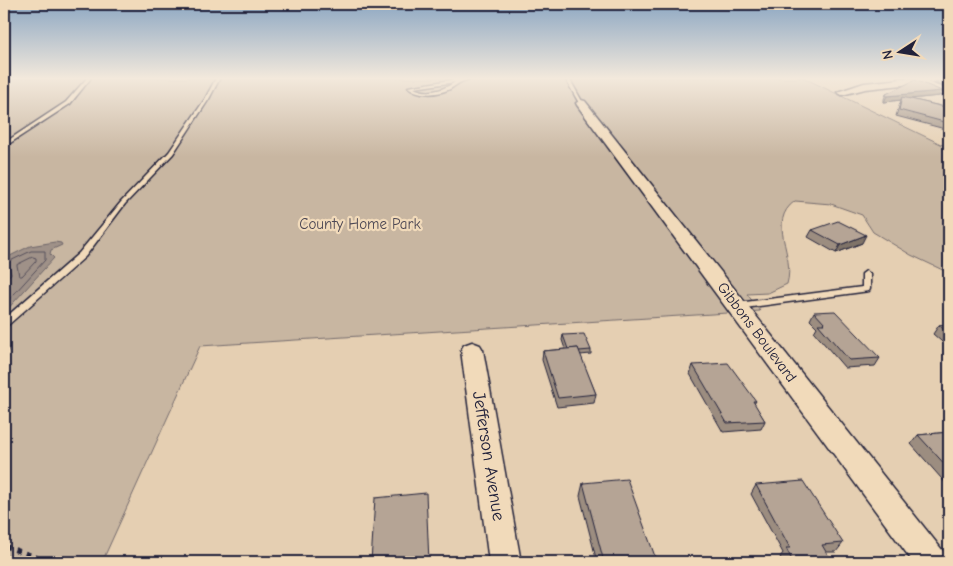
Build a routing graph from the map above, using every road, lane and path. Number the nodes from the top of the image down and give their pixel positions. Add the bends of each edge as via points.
1 (66, 104) edge
2 (203, 104) edge
3 (582, 104) edge
4 (4, 145) edge
5 (866, 274) dead end
6 (738, 306) junction
7 (4, 324) edge
8 (4, 349) edge
9 (10, 350) dead end
10 (472, 350) dead end
11 (4, 546) edge
12 (35, 562) edge
13 (506, 562) edge
14 (932, 562) edge

1 - 4 lane
2 - 7 lane via 163,163 123,203 82,255
3 - 6 street, Gibbons Boulevard
5 - 6 lane via 866,289
6 - 14 street, Gibbons Boulevard
8 - 9 path
10 - 13 street, Jefferson Avenue
11 - 12 path via 36,557

